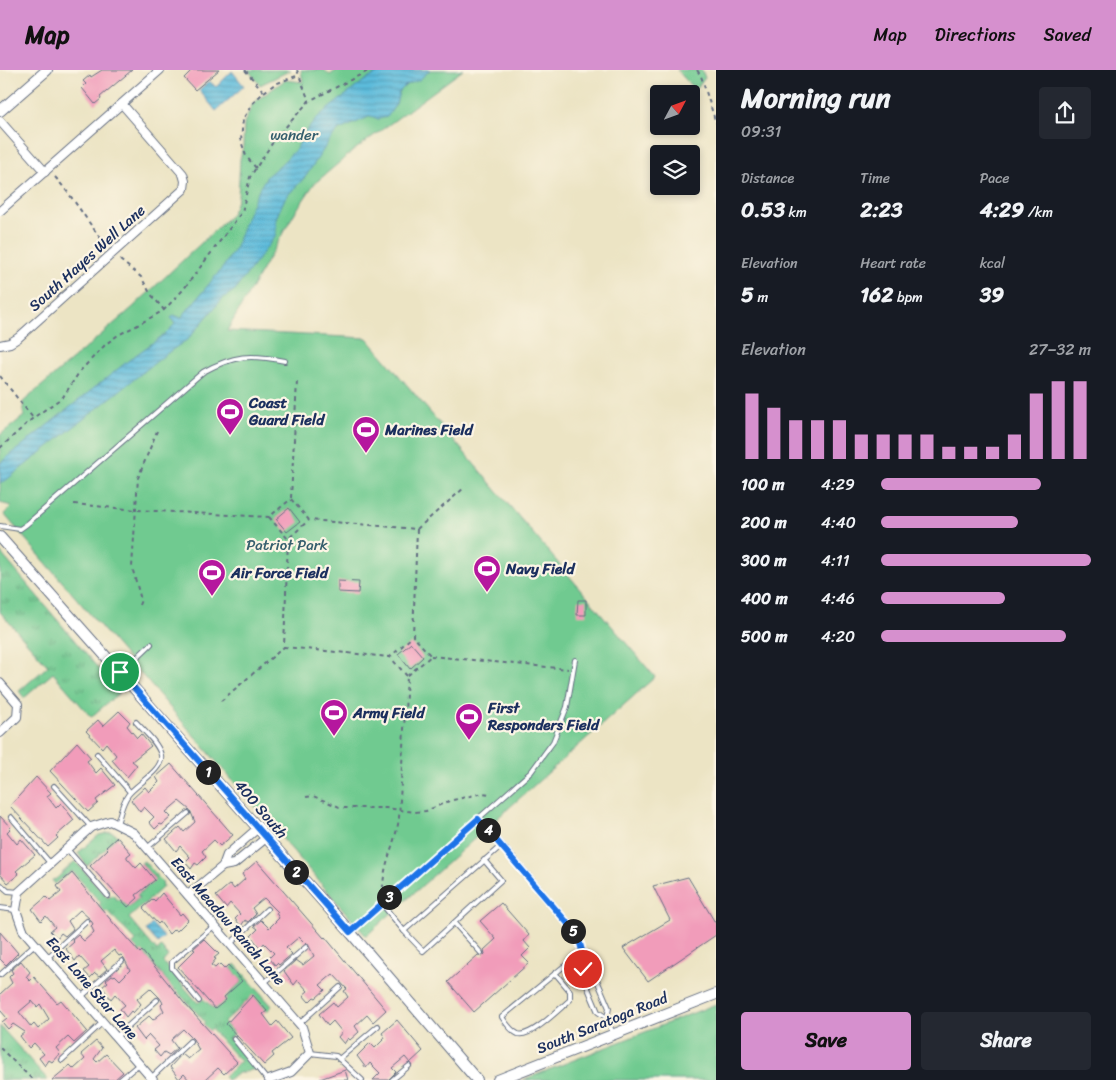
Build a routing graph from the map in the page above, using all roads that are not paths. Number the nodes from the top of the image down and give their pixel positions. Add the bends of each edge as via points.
1 (47, 70) edge
2 (160, 70) edge
3 (122, 104) junction
4 (0, 111) edge
5 (0, 121) edge
6 (44, 172) junction
7 (0, 211) edge
8 (0, 345) edge
9 (285, 361) dead end
10 (0, 526) edge
11 (0, 537) edge
12 (151, 644) dead end
13 (575, 660) dead end
14 (120, 672) junction
15 (0, 683) edge
16 (136, 722) dead end
17 (0, 733) edge
18 (97, 754) dead end
19 (54, 786) dead end
20 (130, 792) junction
21 (188, 813) dead end
22 (11, 817) dead end
23 (478, 819) junction
24 (114, 822) junction
25 (90, 827) junction
26 (258, 828) junction
27 (266, 838) junction
28 (502, 845) junction
29 (147, 848) junction
30 (67, 849) junction
31 (484, 860) junction
32 (51, 864) junction
33 (223, 866) junction
34 (0, 884) edge
35 (19, 892) junction
36 (188, 895) junction
37 (108, 896) dead end
38 (382, 904) junction
39 (0, 908) edge
40 (267, 909) dead end
41 (16, 910) junction
42 (87, 921) dead end
43 (454, 923) junction
44 (214, 926) junction
45 (404, 931) junction
46 (350, 932) junction
47 (35, 944) junction
48 (230, 944) junction
49 (306, 948) dead end
50 (481, 953) dead end
51 (583, 955) junction
52 (47, 958) junction
53 (122, 961) dead end
54 (586, 965) junction
55 (555, 973) junction
56 (0, 975) edge
57 (264, 983) junction
58 (340, 987) dead end
59 (716, 994) edge
60 (81, 997) junction
61 (157, 1000) dead end
62 (199, 1001) dead end
63 (607, 1018) junction
64 (103, 1022) junction
65 (299, 1024) junction
66 (378, 1026) dead end
67 (614, 1035) junction
68 (117, 1036) junction
69 (234, 1039) dead end
70 (190, 1042) dead end
71 (310, 1053) junction
72 (339, 1059) junction
73 (62, 1060) dead end
74 (139, 1064) junction
75 (409, 1066) dead end
76 (152, 1079) edge
77 (120, 1080) edge
78 (272, 1080) edge
79 (362, 1080) edge
80 (392, 1080) edge
81 (476, 1080) edge
82 (498, 1080) edge

1 - 4 street
2 - 3 street
3 - 6 street
3 - 8 street, South Hayes Well Lane via 183,174 185,184 180,194 26,331 14,341
5 - 6 street
6 - 7 street
9 - 10 lane via 246,356 232,358 203,372 38,516 20,529
11 - 14 street, 400 South
12 - 14 lane
13 - 23 lane via 567,707 553,742 531,772
14 - 26 street, 400 South
15 - 17 street via 18,704 17,717
16 - 20 lane via 159,749 162,758 160,766
18 - 20 lane
19 - 25 lane
20 - 24 lane
21 - 29 lane
22 - 32 lane
23 - 28 lane
23 - 38 lane
24 - 25 street
24 - 29 street, East Meadow Ranch Lane via 134,832
25 - 30 street
26 - 27 street, 400 South
26 - 33 street via 227,855
27 - 33 street via 234,864
27 - 46 street, 400 South
28 - 31 lane
28 - 51 lane via 570,926
29 - 36 street, East Meadow Ranch Lane
30 - 32 street
30 - 37 lane
31 - 43 lane via 501,880
31 - 45 lane
32 - 35 street
33 - 36 street
34 - 35 lane via 8,891
35 - 41 street
36 - 44 street, East Meadow Ranch Lane
38 - 45 lane
38 - 46 lane
39 - 41 lane
40 - 48 lane
41 - 47 street, East Lone Star Lane via 23,930
42 - 52 lane
43 - 45 lane via 423,951
43 - 50 lane
44 - 48 street, East Meadow Ranch Lane
44 - 62 lane via 172,962 172,968
46 - 81 street, 400 South
47 - 52 street, East Lone Star Lane
47 - 56 lane
48 - 57 street, East Meadow Ranch Lane
49 - 57 lane
51 - 54 lane
51 - 55 lane
52 - 60 street, East Lone Star Lane
53 - 60 lane
54 - 63 lane via 594,972 609,1008
54 - 63 lane via 582,974 598,1012
55 - 55 lane via 502,1017 517,1034 532,1032 570,1000 570,991
57 - 65 street, East Meadow Ranch Lane
58 - 65 lane
59 - 67 street, South Saratoga Road
60 - 64 street, East Lone Star Lane
61 - 68 lane
63 - 67 lane
64 - 68 street, East Lone Star Lane
64 - 73 lane
65 - 71 street, East Meadow Ranch Lane
66 - 72 lane
67 - 82 street, South Saratoga Road
68 - 74 street, East Lone Star Lane
69 - 78 lane
70 - 76 lane
71 - 72 lane
71 - 78 street via 291,1072
72 - 79 lane
74 - 76 street, East Lone Star Lane
74 - 77 lane
75 - 80 lane

